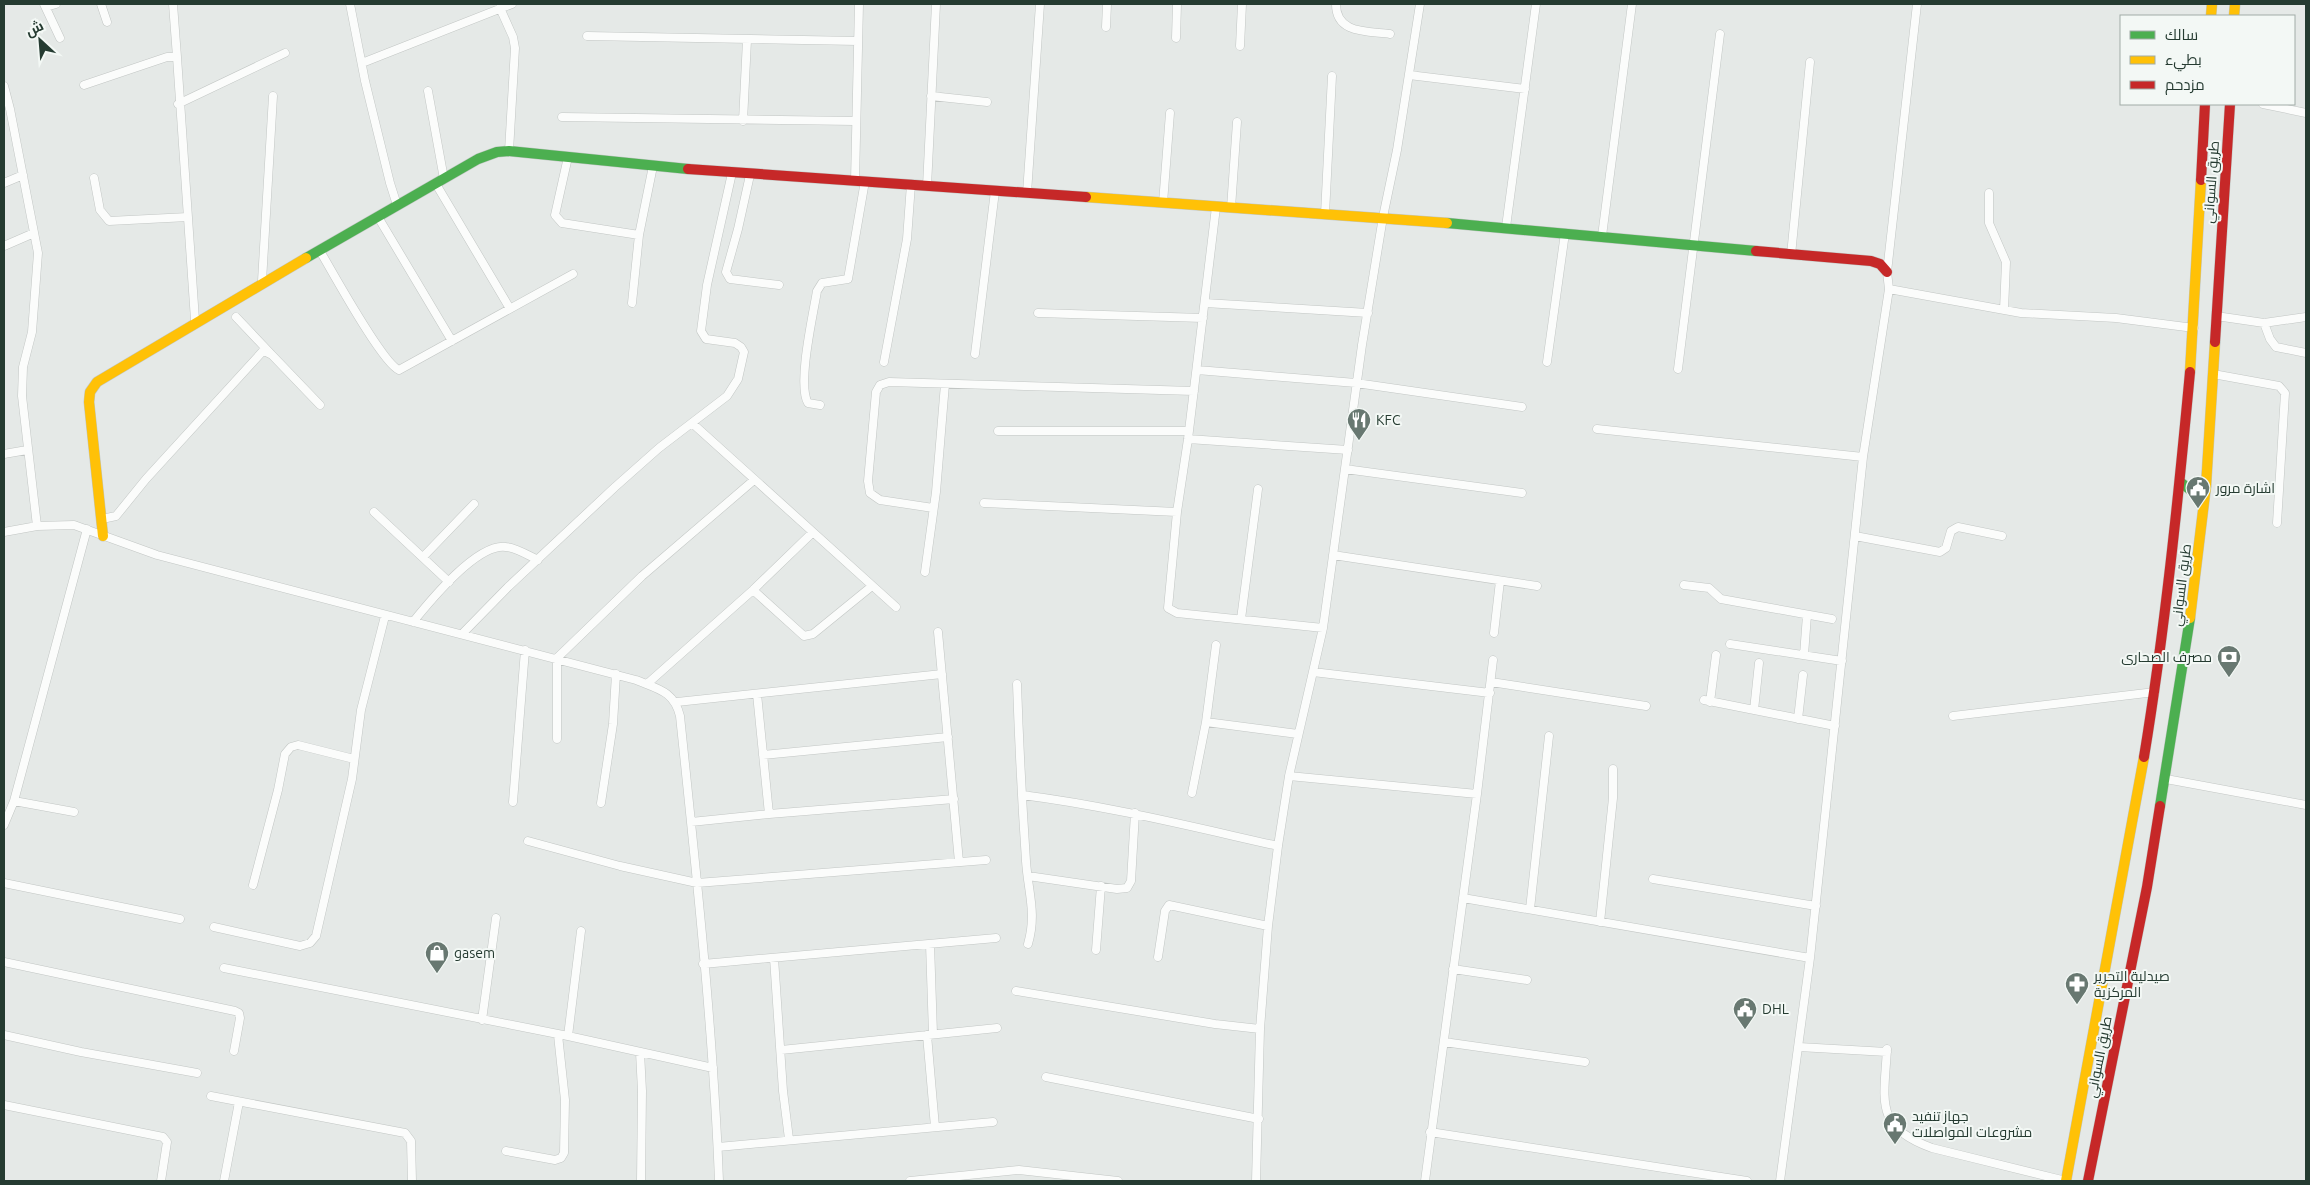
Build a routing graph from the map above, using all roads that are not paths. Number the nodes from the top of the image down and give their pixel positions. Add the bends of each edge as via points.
1 (56, 4) edge
2 (101, 4) edge
3 (173, 4) edge
4 (350, 4) edge
5 (512, 4) edge
6 (858, 4) edge
7 (936, 4) edge
8 (1040, 4) edge
9 (1108, 4) edge
10 (1177, 4) edge
11 (1242, 4) edge
12 (1336, 4) edge
13 (1420, 4) edge
14 (1536, 4) edge
15 (1632, 4) edge
16 (1917, 4) edge
17 (45, 5) edge
18 (500, 8) junction
19 (107, 22) dead end
20 (1106, 27) dead end
21 (1390, 34) dead end
22 (1720, 34) dead end
23 (587, 36) dead end
24 (60, 38) dead end
25 (1176, 38) dead end
26 (747, 40) junction
27 (858, 41) junction
28 (1240, 46) dead end
29 (285, 53) dead end
30 (176, 57) junction
31 (1810, 62) dead end
32 (362, 63) junction
33 (1409, 75) junction
34 (1332, 76) dead end
35 (84, 85) dead end
36 (4, 86) edge
37 (1525, 89) junction
38 (428, 91) dead end
39 (273, 96) dead end
40 (931, 96) junction
41 (987, 102) dead end
42 (178, 104) junction
43 (2205, 105) edge
44 (2230, 105) edge
45 (2268, 105) edge
46 (1170, 112) dead end
47 (2306, 112) edge
48 (562, 117) dead end
49 (743, 121) junction
50 (855, 121) junction
51 (1237, 122) dead end
52 (509, 151) junction
53 (568, 157) junction
54 (653, 166) junction
55 (732, 173) junction
56 (23, 175) junction
57 (750, 175) junction
58 (94, 178) dead end
59 (860, 181) junction
60 (440, 182) junction
61 (4, 183) edge
62 (911, 184) junction
63 (927, 186) junction
64 (995, 191) junction
65 (1027, 193) junction
66 (1990, 193) dead end
67 (1162, 203) junction
68 (397, 205) junction
69 (1216, 207) junction
70 (1231, 208) junction
71 (1325, 214) junction
72 (188, 217) junction
73 (378, 217) junction
74 (1383, 217) junction
75 (1506, 227) junction
76 (1565, 232) junction
77 (34, 233) junction
78 (639, 235) junction
79 (1602, 236) junction
80 (4, 246) edge
81 (1693, 247) junction
82 (320, 251) junction
83 (1791, 254) junction
84 (1887, 272) junction
85 (573, 274) dead end
86 (262, 281) junction
87 (779, 285) dead end
88 (1889, 289) junction
89 (632, 303) dead end
90 (1205, 303) junction
91 (509, 307) junction
92 (2004, 310) junction
93 (1038, 313) dead end
94 (1368, 313) junction
95 (2216, 316) junction
96 (2306, 317) edge
97 (236, 318) dead end
98 (1204, 318) junction
99 (195, 320) junction
100 (2264, 322) junction
101 (2194, 328) junction
102 (452, 341) junction
103 (2306, 353) edge
104 (975, 354) dead end
105 (272, 355) junction
106 (884, 362) dead end
107 (1547, 362) dead end
108 (1678, 369) dead end
109 (1197, 370) junction
110 (2213, 374) junction
111 (1356, 383) junction
112 (945, 384) junction
113 (1194, 391) junction
114 (320, 405) dead end
115 (820, 405) dead end
116 (1522, 407) dead end
117 (692, 423) junction
118 (1597, 429) dead end
119 (998, 431) dead end
120 (1189, 435) junction
121 (27, 450) junction
122 (1348, 450) junction
123 (4, 454) edge
124 (1863, 457) junction
125 (1345, 469) junction
126 (754, 480) junction
127 (2180, 482) junction
128 (2206, 486) junction
129 (1258, 489) dead end
130 (1522, 493) dead end
131 (984, 503) dead end
132 (474, 504) dead end
133 (933, 508) junction
134 (374, 512) dead end
135 (1177, 512) junction
136 (2184, 513) junction
137 (2203, 514) junction
138 (102, 519) junction
139 (2277, 523) dead end
140 (37, 526) junction
141 (87, 529) junction
142 (4, 532) edge
143 (812, 533) junction
144 (103, 536) junction
145 (1855, 536) junction
146 (2002, 536) dead end
147 (1333, 555) junction
148 (423, 557) junction
149 (538, 560) junction
150 (925, 572) dead end
151 (1500, 581) junction
152 (449, 582) junction
153 (1684, 585) dead end
154 (872, 586) junction
155 (1537, 586) dead end
156 (753, 590) junction
157 (896, 607) dead end
158 (1807, 615) junction
159 (385, 616) junction
160 (1832, 619) dead end
161 (1241, 620) junction
162 (413, 622) junction
163 (1323, 628) junction
164 (938, 632) dead end
165 (463, 633) junction
166 (1494, 633) dead end
167 (1730, 644) dead end
168 (1216, 645) dead end
169 (525, 650) junction
170 (1804, 655) junction
171 (1716, 656) dead end
172 (556, 658) junction
173 (1493, 660) dead end
174 (1842, 661) junction
175 (1759, 663) dead end
176 (1313, 672) junction
177 (616, 674) junction
178 (942, 674) junction
179 (1803, 675) dead end
180 (1492, 682) junction
181 (646, 684) junction
182 (1017, 684) dead end
183 (2154, 692) junction
184 (1490, 693) junction
185 (756, 694) junction
186 (677, 702) junction
187 (1646, 706) dead end
188 (1754, 710) junction
189 (1953, 716) dead end
190 (1798, 719) junction
191 (1206, 722) junction
192 (1835, 726) junction
193 (1298, 734) junction
194 (1549, 736) dead end
195 (948, 737) junction
196 (557, 739) dead end
197 (763, 755) junction
198 (354, 759) junction
199 (1613, 769) dead end
200 (1288, 776) junction
201 (2166, 779) junction
202 (1192, 793) dead end
203 (1478, 794) junction
204 (1022, 795) junction
205 (954, 799) junction
206 (14, 800) junction
207 (513, 802) dead end
208 (602, 803) dead end
209 (2306, 805) edge
210 (74, 812) dead end
211 (1135, 813) junction
212 (769, 814) junction
213 (691, 822) junction
214 (4, 825) edge
215 (528, 841) dead end
216 (1278, 846) junction
217 (986, 860) dead end
218 (959, 862) junction
219 (1028, 876) junction
220 (1653, 879) dead end
221 (4, 883) edge
222 (697, 883) junction
223 (253, 885) dead end
224 (1101, 886) junction
225 (1463, 898) junction
226 (1816, 906) junction
227 (1530, 909) junction
228 (496, 918) dead end
229 (180, 919) dead end
230 (1600, 922) junction
231 (1268, 926) junction
232 (214, 927) dead end
233 (581, 932) dead end
234 (996, 938) dead end
235 (930, 944) junction
236 (1028, 944) dead end
237 (1096, 950) dead end
238 (1158, 957) dead end
239 (774, 958) junction
240 (1810, 958) junction
241 (4, 962) edge
242 (703, 964) junction
243 (224, 968) dead end
244 (1454, 970) junction
245 (1526, 980) dead end
246 (1016, 991) dead end
247 (482, 1020) junction
248 (997, 1028) dead end
249 (1260, 1029) junction
250 (558, 1034) junction
251 (4, 1035) edge
252 (930, 1035) junction
253 (568, 1036) junction
254 (1444, 1042) junction
255 (1799, 1047) junction
256 (781, 1050) junction
257 (234, 1051) dead end
258 (640, 1052) junction
259 (1585, 1062) dead end
260 (713, 1068) junction
261 (197, 1073) dead end
262 (1046, 1077) dead end
263 (211, 1096) dead end
264 (239, 1102) junction
265 (4, 1105) edge
266 (1259, 1119) junction
267 (993, 1122) dead end
268 (934, 1127) junction
269 (1430, 1132) junction
270 (789, 1139) junction
271 (718, 1147) junction
272 (506, 1151) dead end
273 (161, 1181) edge
274 (224, 1181) edge
275 (412, 1181) edge
276 (641, 1181) edge
277 (719, 1181) edge
278 (910, 1181) edge
279 (1118, 1181) edge
280 (1256, 1181) edge
281 (1425, 1181) edge
282 (1747, 1181) edge
283 (1780, 1181) edge
284 (2066, 1181) edge
285 (2088, 1181) edge

1 - 17 street
2 - 19 street
3 - 30 street
4 - 32 street
5 - 18 street
6 - 27 street
7 - 40 street
8 - 65 street
9 - 20 street
10 - 25 street
11 - 28 street
12 - 21 street via 1341,23 1349,29
13 - 33 street
14 - 37 street
15 - 79 street
16 - 84 street
17 - 24 street
18 - 32 street
18 - 52 street via 515,48
22 - 81 street
23 - 26 street
26 - 27 street
26 - 49 street
27 - 50 street
29 - 42 street
30 - 35 street
30 - 42 street
31 - 83 street
32 - 68 street
33 - 37 street
33 - 74 street via 1398,150
34 - 71 street
36 - 56 street
37 - 75 street
38 - 60 street
39 - 86 street
40 - 41 street
40 - 63 street
42 - 72 street
43 - 101 main road, طريق السواني
44 - 95 main road, طريق السواني
45 - 47 street
46 - 67 street
48 - 49 street
49 - 50 street
50 - 59 street
51 - 70 street
52 - 53 main road
52 - 60 main road via 478,159
53 - 54 main road
53 - 78 street via 555,215 562,223
54 - 55 main road
54 - 78 street
55 - 57 main road
55 - 117 street via 707,285 701,332 706,339 735,343 744,352 738,379 727,396
56 - 61 street
56 - 77 street
57 - 59 main road
57 - 87 street via 726,272 736,281
58 - 72 street via 100,210 109,221
59 - 62 main road
59 - 115 street via 848,279 822,282 817,291 804,397 808,403
60 - 68 main road
60 - 91 street
62 - 63 main road
62 - 106 street via 903,265
63 - 64 main road
64 - 65 main road
64 - 104 street
65 - 67 main road
66 - 92 street via 1989,223 2006,262
67 - 69 main road
68 - 73 main road
69 - 70 main road
69 - 90 street
70 - 71 main road
71 - 74 main road
72 - 99 street
73 - 82 main road
73 - 102 street
74 - 75 main road
74 - 94 street
75 - 76 main road
76 - 79 main road
76 - 107 street
77 - 80 street
77 - 121 street via 38,253 32,332 23,367 22,396
78 - 89 street
79 - 81 main road
81 - 83 main road
81 - 108 street
82 - 86 main road
82 - 102 street via 394,368 403,369
83 - 84 main road via 1871,261 1880,264
84 - 88 street
85 - 91 street
86 - 99 main road
88 - 92 street
88 - 124 street
90 - 94 street
90 - 98 street
91 - 102 street
92 - 101 street via 2116,318
93 - 98 street
94 - 111 street
95 - 100 street
95 - 110 main road, طريق السواني
96 - 100 street
97 - 105 street
98 - 109 street
99 - 138 main road via 97,382 90,392 88,402
100 - 103 street via 2276,347
101 - 127 main road, طريق السواني
105 - 114 street
105 - 138 street via 266,352 258,355 116,516
109 - 111 street
109 - 113 street
110 - 128 main road, طريق السواني
110 - 139 street via 2279,386 2285,393
111 - 116 street
111 - 122 street
112 - 113 street
112 - 133 street
112 - 133 street via 888,382 880,385 876,392 870,451 870,492 880,500
113 - 120 street
117 - 126 street
117 - 149 street via 615,487
118 - 124 street
119 - 120 street
120 - 122 street
120 - 135 street
121 - 123 street
121 - 140 street
122 - 125 street
124 - 145 street
125 - 130 street
125 - 147 street
126 - 143 street
126 - 172 street via 642,576
127 - 128 main road via 2192,491
127 - 136 main road, طريق السواني
128 - 137 main road, طريق السواني
129 - 161 street
131 - 135 street
132 - 148 street
133 - 150 street
134 - 148 street
135 - 161 street via 1168,608 1177,613
136 - 137 main road
136 - 183 main road, طريق السواني
137 - 201 main road, طريق السواني
138 - 144 main road
140 - 141 street via 74,525
140 - 142 street
141 - 144 street
141 - 206 street
143 - 154 street
143 - 156 street
144 - 159 street
145 - 146 street via 1940,552 1946,548 1951,532 1958,527
145 - 174 street
147 - 151 street
147 - 163 street
148 - 152 street
149 - 152 street via 507,547 491,549
149 - 165 street
151 - 155 street
151 - 166 street
152 - 162 street
153 - 158 street via 1709,588 1721,599
154 - 156 street via 814,634 804,636
154 - 157 street
156 - 181 street
158 - 160 street
158 - 170 street
159 - 162 street
159 - 198 street via 361,710
161 - 163 street
162 - 165 street
163 - 176 street
164 - 178 street
165 - 169 street
167 - 170 street
168 - 191 street
169 - 172 street
169 - 207 street
170 - 174 street
171 - 188 street via 1707,701
172 - 177 street
172 - 196 street
173 - 180 street
174 - 192 street
175 - 188 street
176 - 184 street
176 - 193 street
177 - 181 street
177 - 208 street
178 - 185 street
178 - 195 street
179 - 190 street
180 - 184 street
180 - 187 street
181 - 186 street via 672,696
182 - 204 street
183 - 189 street
183 - 284 main road, طريق السواني via 2142,773
184 - 203 street
185 - 186 street
185 - 197 street
186 - 213 street
188 - 190 street
190 - 192 street
191 - 193 street
191 - 202 street
192 - 226 street
193 - 200 street
194 - 227 street
195 - 197 street
195 - 205 street
197 - 212 street
198 - 223 street via 298,745 285,754
198 - 232 street via 316,936 310,943 300,946
199 - 230 street via 1614,798
200 - 203 street
200 - 216 street
201 - 209 street
201 - 285 main road, طريق السواني
203 - 225 street
204 - 211 street
204 - 219 street
205 - 212 street
205 - 218 street
206 - 210 street
206 - 214 street
211 - 216 street
211 - 224 street via 1131,881 1127,888
212 - 213 street
213 - 222 street
215 - 222 street
216 - 231 street
217 - 218 street
218 - 222 street
219 - 224 street
219 - 236 street via 1033,910
220 - 226 street
221 - 229 street
222 - 242 street
224 - 237 street
225 - 227 street
225 - 244 street
226 - 240 street
227 - 230 street
228 - 247 street
230 - 240 street
231 - 238 street via 1169,905 1165,911
231 - 249 street
233 - 253 street
234 - 235 street
235 - 239 street
235 - 252 street
239 - 242 street
239 - 256 street
240 - 255 street
241 - 257 street via 235,1011 240,1018
242 - 260 street
243 - 247 street
244 - 245 street
244 - 254 street
246 - 249 street
247 - 250 street
248 - 252 street
249 - 266 street
250 - 253 street
250 - 272 street via 565,1100 564,1153 556,1160
251 - 261 street
252 - 256 street
252 - 268 street
253 - 258 street
254 - 259 street
254 - 269 street
255 - 283 street
255 - 284 street via 1887,1051 1883,1104 1892,1123 1914,1142
256 - 270 street
258 - 260 street
258 - 276 street
260 - 271 street
262 - 266 street
263 - 264 street
264 - 274 street
264 - 275 street via 404,1133 411,1141
265 - 273 street via 163,1137 167,1142
266 - 280 street
267 - 268 street
268 - 270 street
269 - 281 street
269 - 282 street
270 - 271 street
271 - 277 street
278 - 279 street via 1019,1170

